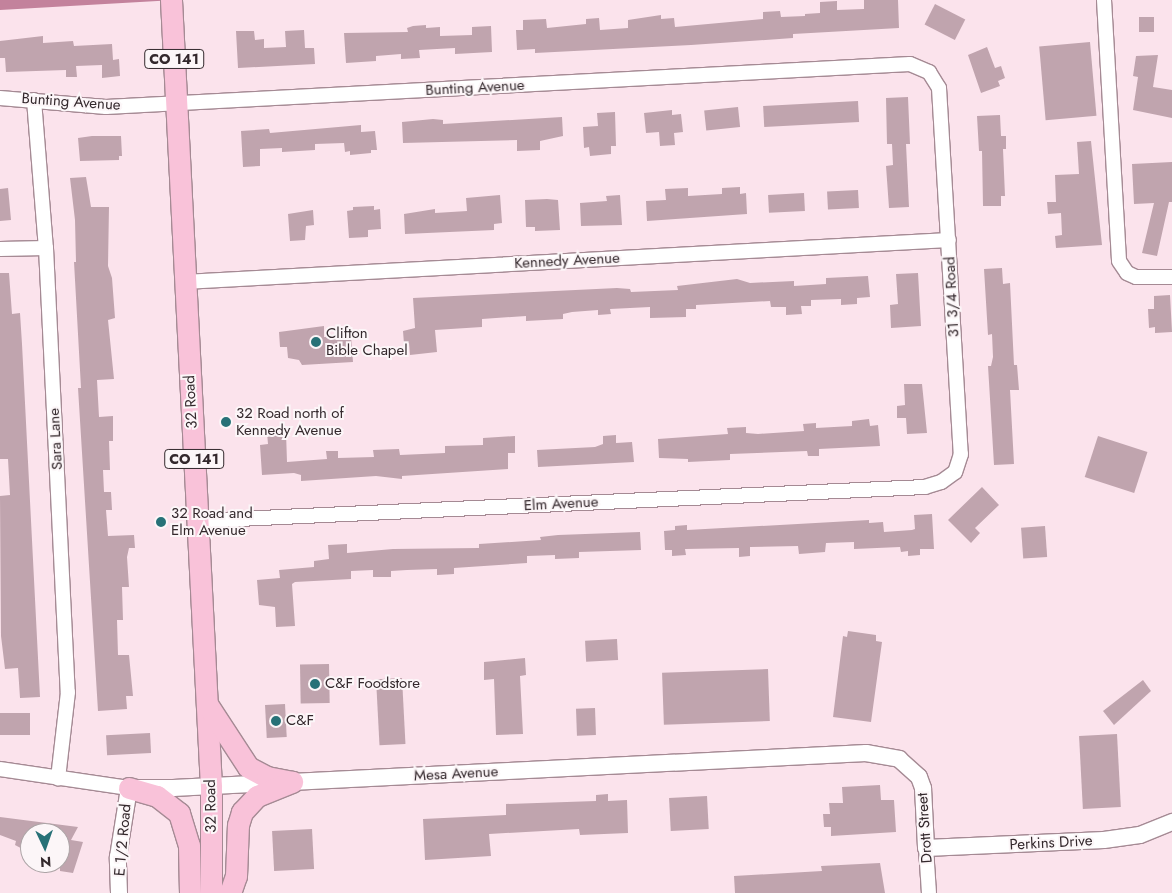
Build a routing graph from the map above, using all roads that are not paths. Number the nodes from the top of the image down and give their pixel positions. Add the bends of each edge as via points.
1 (1104, 0) edge
2 (172, 7) edge
3 (939, 88) joint
4 (0, 98) edge
5 (34, 100) junction
6 (176, 104) junction
7 (949, 240) junction
8 (46, 248) junction
9 (0, 250) edge
10 (1172, 277) edge
11 (184, 282) junction
12 (925, 487) joint
13 (197, 520) junction
14 (206, 704) junction
15 (911, 766) joint
16 (0, 769) edge
17 (58, 778) junction
18 (292, 782) junction
19 (211, 786) junction
20 (129, 788) junction
21 (1172, 822) edge
22 (926, 848) junction
23 (119, 893) edge
24 (190, 893) edge
25 (211, 893) edge
26 (230, 893) edge
27 (929, 893) edge

1 - 10 street via 1119,261 1127,273 1136,277
2 - 6 main road, 32 Road / CO 141
3 - 6 street, Bunting Avenue via 929,72 910,64
3 - 7 street, 31 3/4 Road
4 - 5 street, Bunting Avenue
5 - 6 street, Bunting Avenue via 106,107
5 - 8 street, Sara Lane
6 - 11 main road, 32 Road / CO 141
7 - 11 street, Kennedy Avenue
7 - 12 street, 31 3/4 Road via 961,454 955,472
8 - 9 street
8 - 17 street, Sara Lane via 68,692
11 - 13 main road, 32 Road / CO 141
12 - 13 street, Elm Avenue
13 - 14 main road, 32 Road / CO 141
14 - 18 main road via 248,767 267,777
14 - 19 main road, 32 Road / CO 141
15 - 18 street, Mesa Avenue via 899,759 866,753
15 - 22 street, Drott Street via 923,788
16 - 17 street, Mesa Avenue
17 - 20 street, Mesa Avenue
18 - 19 street, Mesa Avenue
18 - 26 main road via 257,796 242,812 238,824 236,876
19 - 20 street, Mesa Avenue
19 - 25 main road, 32 Road / CO 141
20 - 23 street, E 1/2 Road via 118,857
20 - 24 main road via 157,796 180,813 189,845
21 - 22 street, Perkins Drive via 1140,835 1104,840
22 - 27 street, Drott Street

